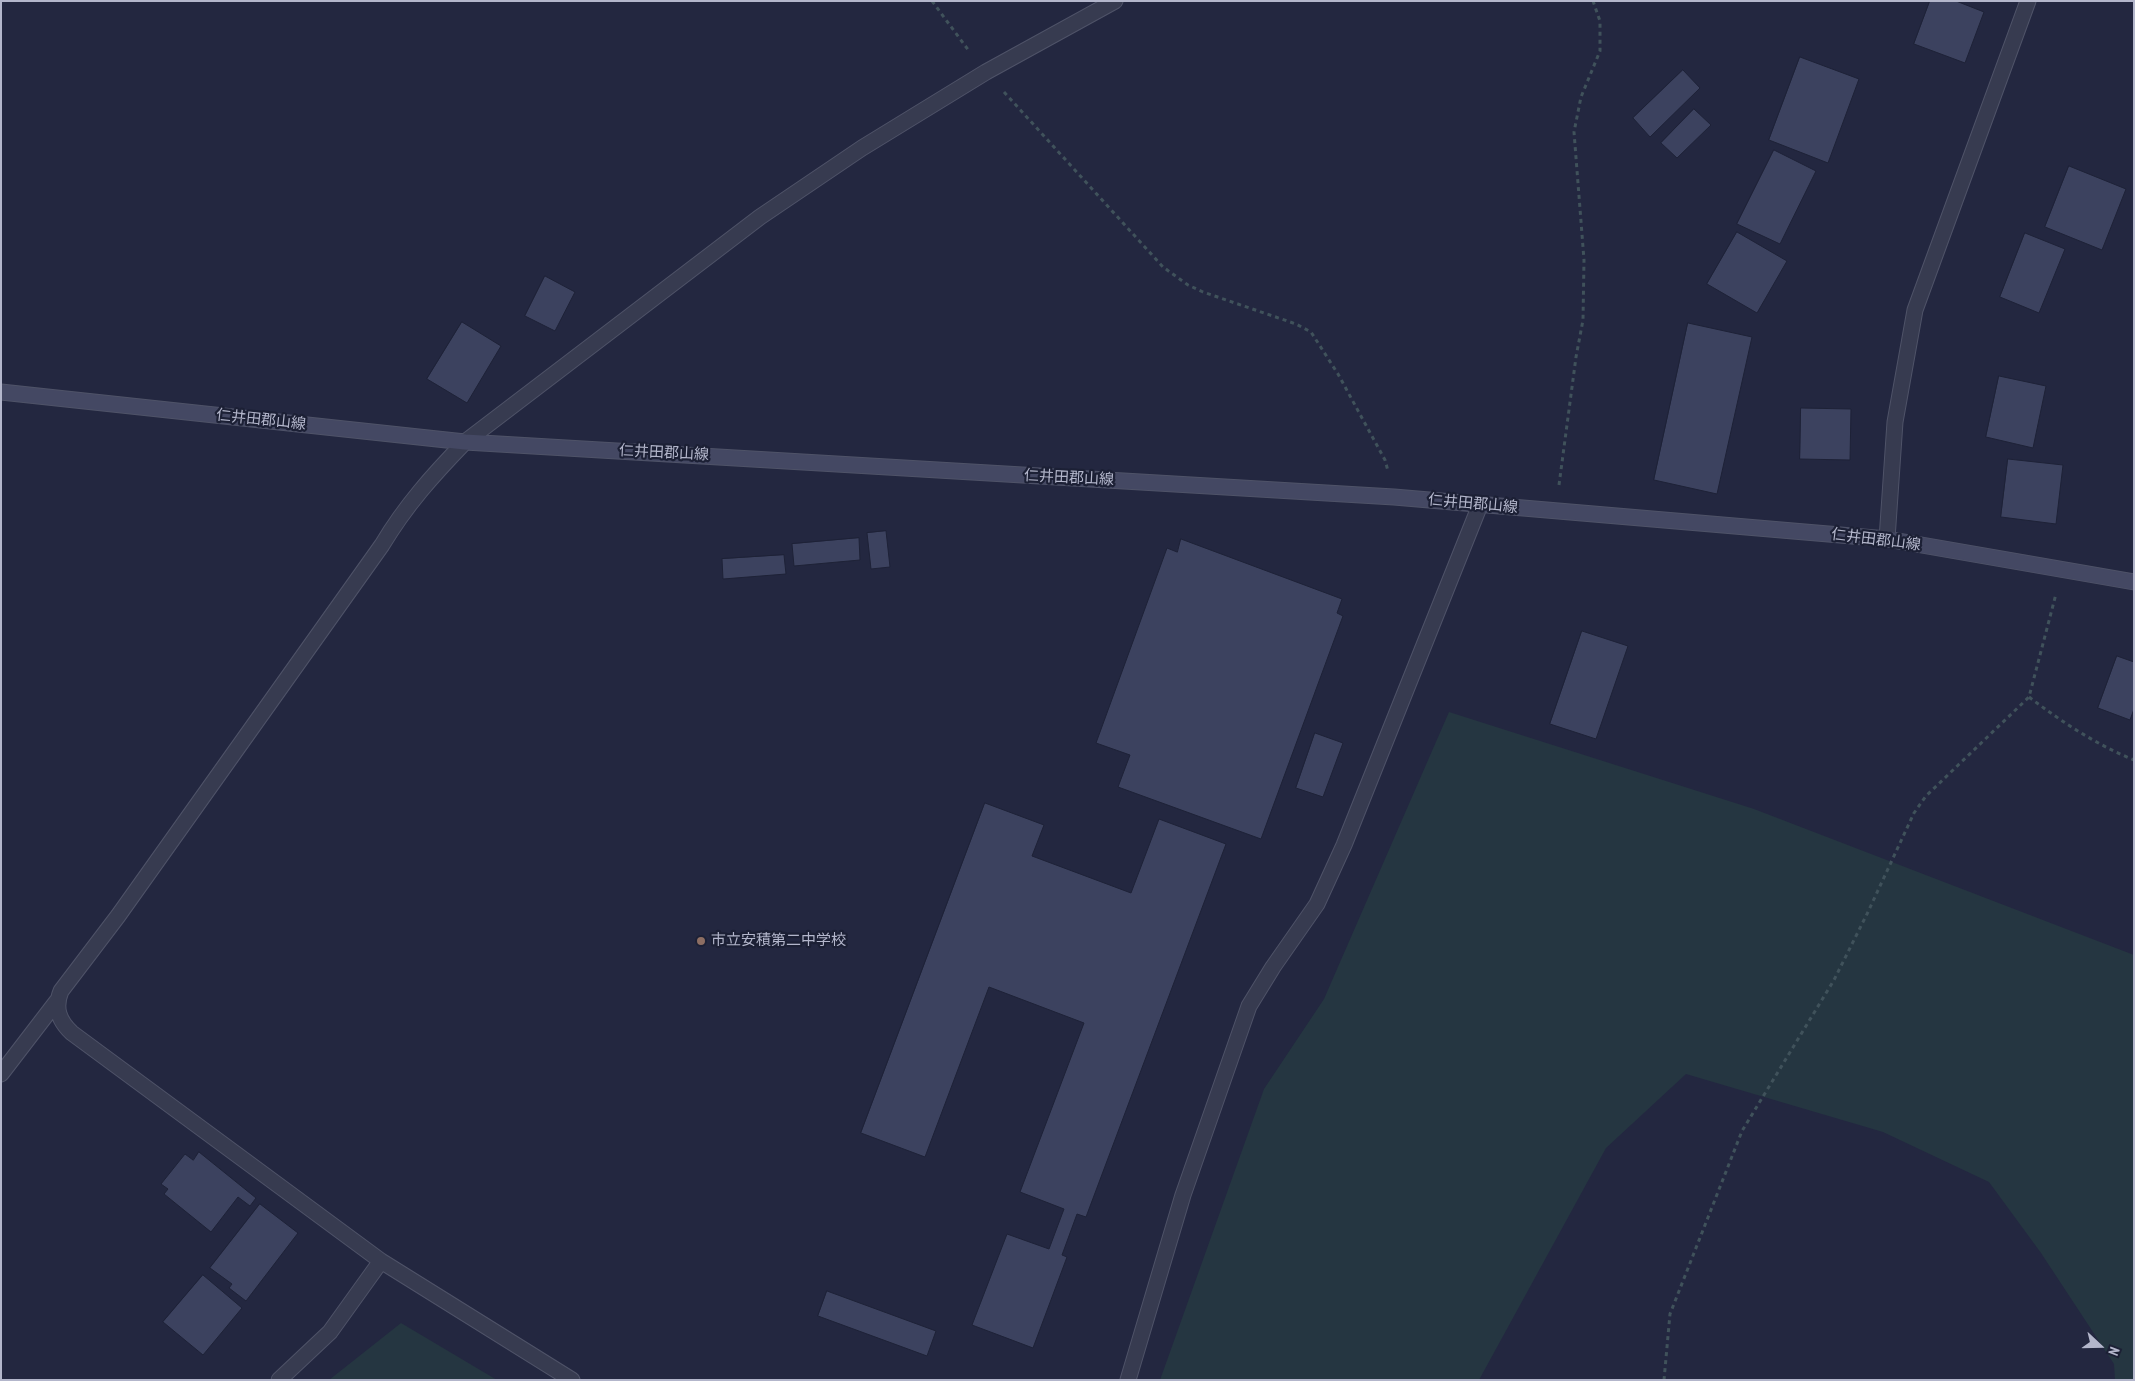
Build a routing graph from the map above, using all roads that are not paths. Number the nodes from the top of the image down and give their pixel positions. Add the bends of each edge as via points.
1 (1115, 1) edge
2 (2028, 1) edge
3 (1, 392) edge
4 (466, 442) junction
5 (1480, 505) junction
6 (1886, 539) junction
7 (2134, 582) edge
8 (57, 1001) junction
9 (1, 1074) edge
10 (381, 1260) junction
11 (279, 1380) edge
12 (572, 1380) edge
13 (1128, 1380) edge

1 - 4 street via 986,72 862,148 760,217
2 - 6 street via 1915,310 1895,422
3 - 4 main road, 仁井田郡山線
4 - 5 main road, 仁井田郡山線 via 1394,497
4 - 8 street via 402,512
5 - 6 main road, 仁井田郡山線
5 - 13 street via 1344,845 1317,904 1249,1006 1183,1195
6 - 7 main road, 仁井田郡山線
8 - 9 street
8 - 10 street via 59,1018 72,1033
10 - 11 street via 330,1332
10 - 12 street

